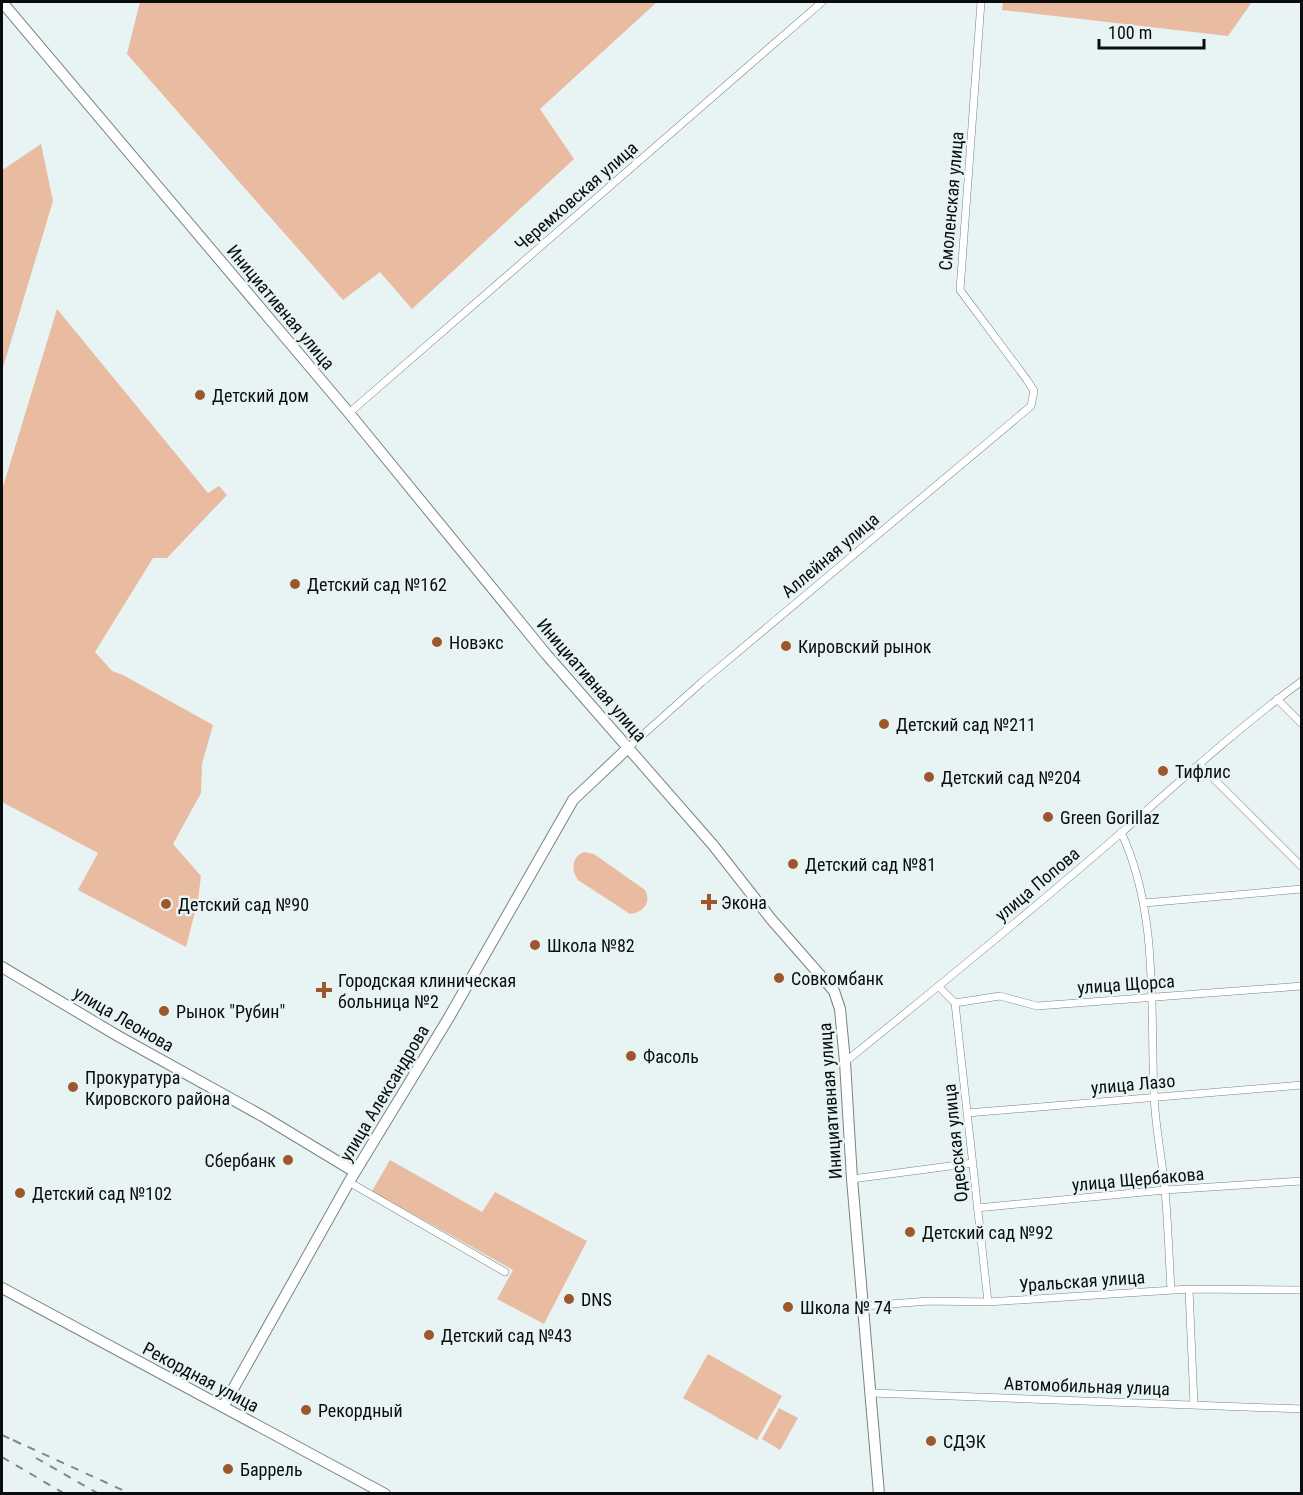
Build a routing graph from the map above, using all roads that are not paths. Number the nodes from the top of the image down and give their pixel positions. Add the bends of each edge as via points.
1 (2, 2) edge
2 (822, 2) edge
3 (981, 2) edge
4 (1027, 380) joint
5 (349, 413) junction
6 (1302, 681) edge
7 (1277, 699) junction
8 (1302, 724) edge
9 (628, 748) junction
10 (1200, 765) junction
11 (1121, 832) junction
12 (1302, 867) edge
13 (1302, 889) edge
14 (1144, 903) junction
15 (2, 967) edge
16 (1302, 986) edge
17 (939, 987) junction
18 (1151, 996) junction
19 (955, 1003) junction
20 (845, 1062) junction
21 (1302, 1085) edge
22 (1154, 1097) junction
23 (967, 1113) junction
24 (973, 1163) junction
25 (355, 1172) junction
26 (852, 1179) junction
27 (1302, 1181) edge
28 (349, 1182) junction
29 (1165, 1190) junction
30 (977, 1208) junction
31 (505, 1272) dead end
32 (2, 1288) edge
33 (1189, 1289) junction
34 (1171, 1290) junction
35 (1302, 1290) edge
36 (988, 1302) junction
37 (864, 1306) junction
38 (871, 1393) junction
39 (1194, 1406) junction
40 (222, 1407) junction
41 (1302, 1409) edge
42 (385, 1494) edge
43 (879, 1494) edge

1 - 5 main road, Инициативная улица
2 - 5 street, Черемховская улица
3 - 4 street, Смоленская улица via 960,290
4 - 9 street, Аллейная улица via 1034,391 1031,406
5 - 9 main road, Инициативная улица
6 - 7 street, улица Попова
7 - 8 street
7 - 10 street, улица Попова
9 - 20 main road, Инициативная улица via 834,992 840,1009
9 - 25 main road, улица Александрова via 573,800
10 - 11 street, улица Попова
10 - 12 street
11 - 14 street via 1131,852
11 - 17 street, улица Попова
13 - 14 street
14 - 18 street
15 - 25 main road, улица Леонова
16 - 18 street, улица Щорса
17 - 19 street
17 - 20 street, улица Попова
18 - 19 street, улица Щорса via 1037,1005 1000,996
18 - 22 street
19 - 23 street, Одесская улица
20 - 26 main road, Инициативная улица
21 - 22 street, улица Лазо
22 - 23 street, улица Лазо
22 - 29 street
23 - 24 street, Одесская улица
24 - 26 street
24 - 30 street, Одесская улица
25 - 28 main road, улица Александрова
26 - 37 main road, Инициативная улица
27 - 29 street, улица Щербакова
28 - 31 street
28 - 40 main road, улица Александрова
29 - 30 street, улица Щербакова
29 - 34 street
30 - 36 street, Одесская улица
32 - 40 main road, Рекордная улица
33 - 34 street, Уральская улица
33 - 35 street, Уральская улица
33 - 39 street
34 - 36 street, Уральская улица
36 - 37 street, Уральская улица
37 - 38 main road, Инициативная улица
38 - 39 street, Автомобильная улица
38 - 43 main road, Инициативная улица
39 - 41 street, Автомобильная улица
40 - 42 main road, Рекордная улица

